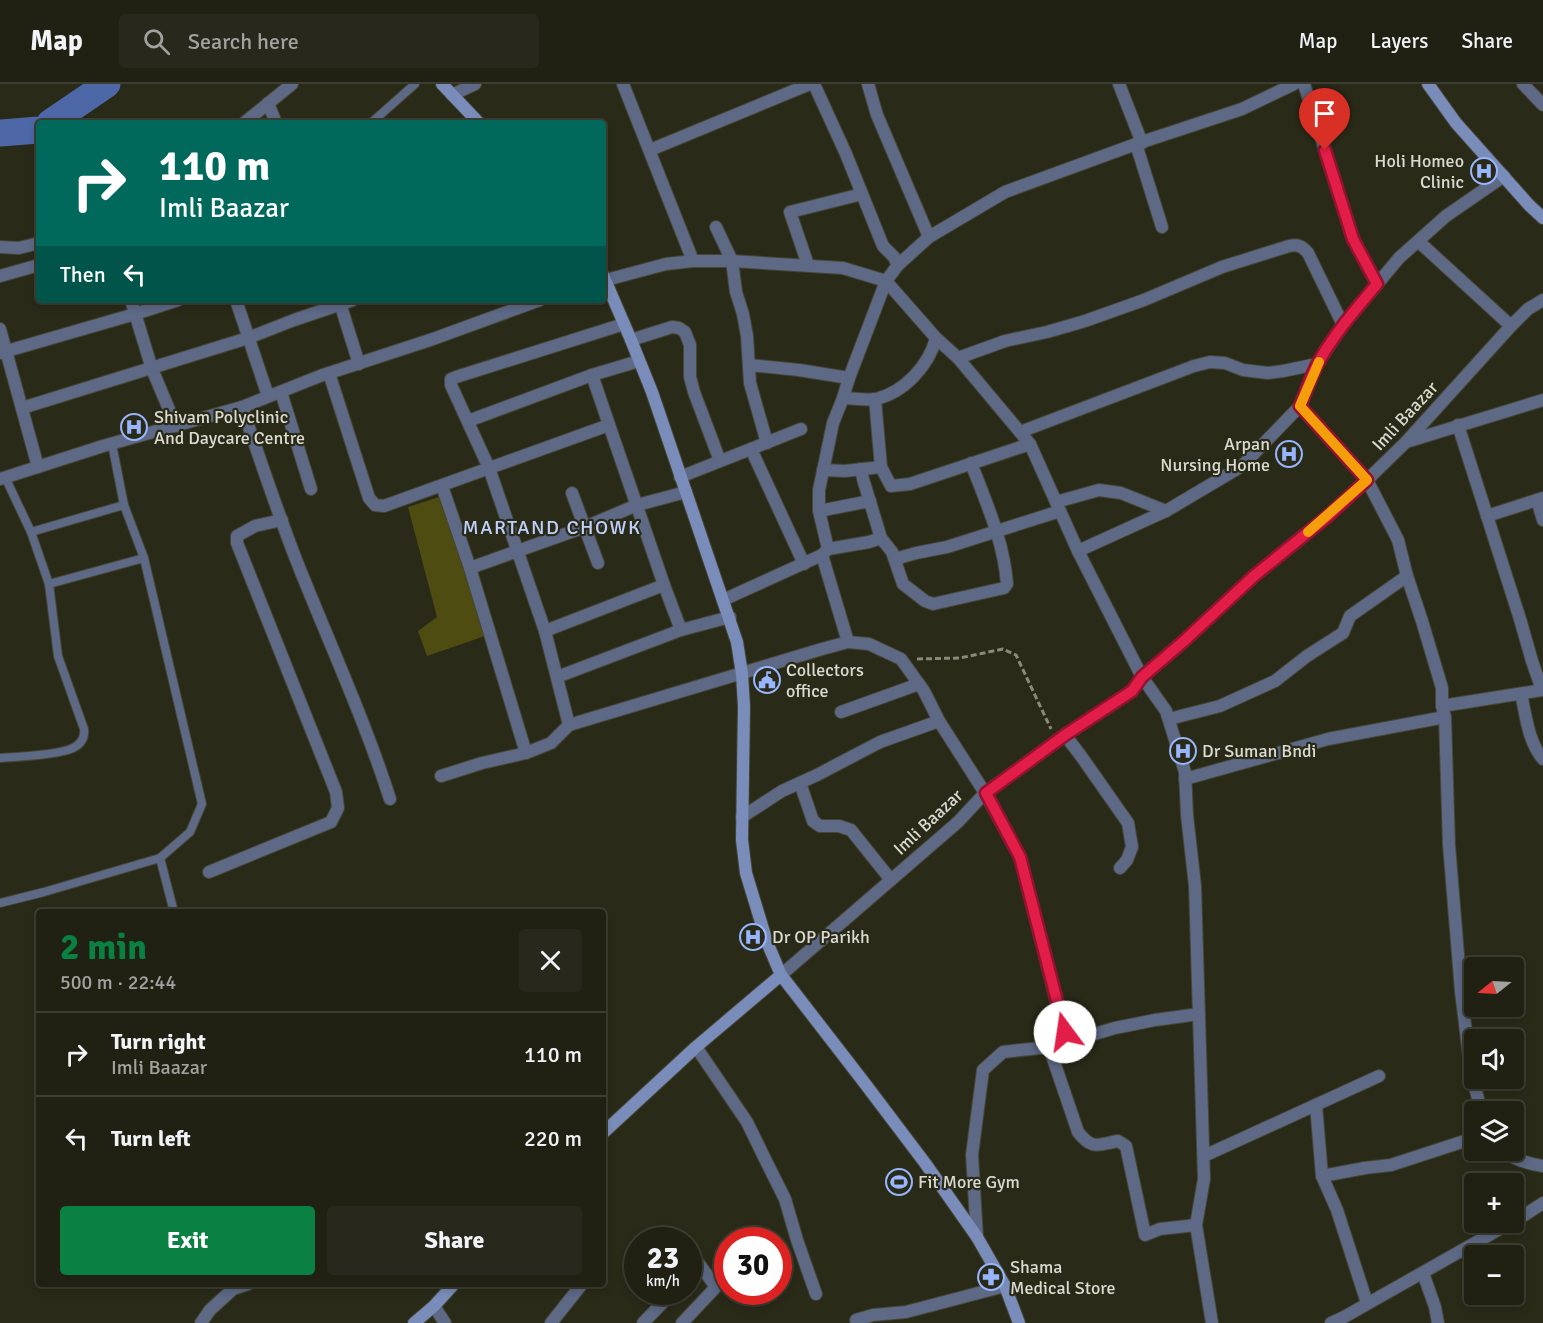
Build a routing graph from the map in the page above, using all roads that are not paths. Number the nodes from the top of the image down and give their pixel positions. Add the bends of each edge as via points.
1 (292, 84) edge
2 (415, 84) edge
3 (442, 84) edge
4 (475, 84) edge
5 (623, 84) edge
6 (772, 84) edge
7 (810, 84) edge
8 (814, 84) edge
9 (868, 84) edge
10 (1119, 84) edge
11 (1294, 84) edge
12 (1304, 84) edge
13 (1428, 84) edge
14 (1523, 84) edge
15 (452, 95) junction
16 (778, 97) junction
17 (268, 103) junction
18 (1543, 105) edge
19 (248, 120) edge
20 (275, 120) edge
21 (374, 120) edge
22 (476, 120) edge
23 (1139, 143) junction
24 (650, 150) junction
25 (1504, 176) junction
26 (862, 194) junction
27 (1542, 214) edge
28 (716, 227) dead end
29 (1162, 227) dead end
30 (929, 237) junction
31 (1418, 241) junction
32 (36, 244) edge
33 (0, 247) edge
34 (693, 261) junction
35 (732, 261) junction
36 (898, 265) junction
37 (36, 266) edge
38 (808, 266) junction
39 (0, 276) edge
40 (606, 278) edge
41 (886, 281) junction
42 (606, 283) edge
43 (1377, 284) junction
44 (1543, 300) edge
45 (132, 303) edge
46 (169, 303) edge
47 (237, 303) edge
48 (337, 303) edge
49 (339, 303) edge
50 (532, 303) edge
51 (135, 314) junction
52 (624, 324) junction
53 (1342, 325) junction
54 (1511, 326) junction
55 (0, 329) edge
56 (936, 338) junction
57 (248, 339) junction
58 (631, 340) junction
59 (3, 352) edge
60 (958, 358) junction
61 (639, 361) junction
62 (359, 364) junction
63 (1317, 364) junction
64 (749, 365) junction
65 (152, 369) junction
66 (329, 373) junction
67 (592, 375) junction
68 (849, 378) junction
69 (281, 392) junction
70 (268, 396) junction
71 (843, 398) junction
72 (875, 399) junction
73 (1543, 400) edge
74 (1300, 406) junction
75 (242, 407) junction
76 (22, 408) junction
77 (468, 421) junction
78 (609, 425) junction
79 (1458, 425) junction
80 (176, 426) junction
81 (801, 429) dead end
82 (1020, 432) junction
83 (767, 442) junction
84 (1406, 442) junction
85 (112, 444) junction
86 (1030, 444) junction
87 (751, 449) junction
88 (720, 461) junction
89 (971, 463) junction
90 (38, 467) junction
91 (881, 467) junction
92 (489, 468) junction
93 (861, 469) junction
94 (823, 470) junction
95 (680, 477) junction
96 (2, 478) edge
97 (1367, 480) junction
98 (442, 486) junction
99 (311, 489) dead end
100 (686, 492) junction
101 (572, 493) dead end
102 (1540, 499) edge
103 (870, 501) junction
104 (124, 505) junction
105 (637, 505) junction
106 (1058, 506) junction
107 (819, 511) junction
108 (1166, 511) junction
109 (1487, 516) junction
110 (282, 520) junction
111 (1543, 520) edge
112 (585, 527) junction
113 (31, 532) junction
114 (996, 532) junction
115 (881, 538) junction
116 (1078, 551) junction
117 (518, 552) junction
118 (825, 552) junction
119 (144, 558) junction
120 (895, 560) junction
121 (598, 563) dead end
122 (804, 564) junction
123 (470, 568) junction
124 (1407, 576) junction
125 (49, 584) junction
126 (664, 585) junction
127 (723, 600) junction
128 (730, 617) junction
129 (681, 630) junction
130 (544, 631) junction
131 (848, 642) junction
132 (742, 674) junction
133 (557, 677) junction
134 (1142, 677) junction
135 (918, 684) junction
136 (1543, 690) edge
137 (1521, 694) junction
138 (1443, 711) junction
139 (842, 712) dead end
140 (1169, 719) junction
141 (939, 721) junction
142 (569, 725) junction
143 (1065, 735) junction
144 (526, 753) junction
145 (0, 758) edge
146 (1543, 759) edge
147 (441, 776) dead end
148 (1185, 779) junction
149 (800, 783) junction
150 (986, 793) junction
151 (390, 798) dead end
152 (742, 817) junction
153 (160, 858) junction
154 (1120, 868) dead end
155 (209, 872) dead end
156 (891, 880) junction
157 (0, 903) edge
158 (173, 909) edge
159 (781, 975) junction
160 (1199, 1014) junction
161 (696, 1047) junction
162 (1048, 1047) junction
163 (1379, 1076) dead end
164 (1478, 1101) edge
165 (1316, 1105) junction
166 (606, 1130) edge
167 (1464, 1141) edge
168 (1204, 1156) junction
169 (1523, 1161) edge
170 (1543, 1166) edge
171 (1322, 1176) junction
172 (1543, 1203) edge
173 (1524, 1215) edge
174 (1196, 1225) junction
175 (1494, 1233) edge
176 (977, 1237) junction
177 (702, 1268) edge
178 (1423, 1273) junction
179 (1005, 1286) junction
180 (239, 1287) edge
181 (451, 1287) edge
182 (580, 1287) edge
183 (816, 1294) dead end
184 (702, 1302) edge
185 (1367, 1303) junction
186 (660, 1305) edge
187 (699, 1305) edge
188 (434, 1306) junction
189 (856, 1320) dead end
190 (201, 1323) edge
191 (414, 1323) edge
192 (445, 1323) edge
193 (551, 1323) edge
194 (643, 1323) edge
195 (682, 1323) edge
196 (1019, 1323) edge
197 (1212, 1323) edge
198 (1331, 1323) edge
199 (1438, 1323) edge

1 - 17 street
2 - 21 lane
3 - 15 main road
4 - 15 street
5 - 24 street
6 - 16 street
7 - 16 street
8 - 26 street
9 - 30 street
10 - 23 street
11 - 23 street via 1242,109
12 - 43 street via 1353,239
13 - 25 main road via 1456,123
14 - 18 street
15 - 22 main road
16 - 24 street
17 - 19 street
17 - 20 street
23 - 29 street
23 - 30 street via 1005,192
24 - 34 street
25 - 27 main road
25 - 31 street via 1446,216
26 - 36 street via 883,246
26 - 38 street via 790,212
28 - 35 street
30 - 36 street
31 - 43 street
31 - 54 street
32 - 33 street
34 - 35 street
34 - 40 street
35 - 38 street
35 - 64 street
36 - 41 street
37 - 39 street
38 - 41 street via 843,268
41 - 56 street
41 - 68 street
42 - 52 main road
43 - 53 street
44 - 54 street, Imli Baazar
45 - 51 street
46 - 51 street
47 - 57 street
48 - 57 street
49 - 62 street
50 - 62 street
51 - 59 street
51 - 65 street
52 - 58 main road
52 - 77 street via 456,376 451,385
53 - 60 street via 1308,253 1297,244 1222,267 1085,321 1005,341
53 - 63 street
54 - 84 street, Imli Baazar
55 - 59 street
56 - 60 street
56 - 72 street via 933,350 916,375 899,389
57 - 65 street
57 - 70 street
58 - 61 main road
58 - 88 street via 672,327 685,332 690,345 694,392
59 - 76 street
60 - 82 street
61 - 67 street
61 - 95 main road
62 - 66 street
63 - 74 street
63 - 82 street via 1268,373 1210,362
64 - 68 street
64 - 83 street via 750,383
65 - 76 street
65 - 80 street
66 - 69 street
66 - 98 street via 369,498 375,505 384,506
67 - 77 street
67 - 78 street
68 - 71 street
69 - 70 street
69 - 99 street
70 - 75 street
71 - 72 street
71 - 94 street
72 - 91 street
73 - 79 street
74 - 97 street
74 - 108 street via 1242,466
75 - 80 street
75 - 110 street
76 - 90 street
77 - 92 street
78 - 92 street
78 - 105 street
79 - 84 street
79 - 109 street
80 - 85 street
81 - 83 street
82 - 86 street
83 - 87 street
84 - 97 street, Imli Baazar
85 - 90 street
85 - 104 lane
86 - 89 street
86 - 106 street
87 - 88 street
87 - 122 street
88 - 95 street
89 - 91 street via 897,486 891,486
89 - 114 street
90 - 96 street
91 - 93 street
92 - 98 street
92 - 117 street
93 - 94 street
93 - 103 street
94 - 107 street
95 - 100 main road
96 - 113 lane
97 - 124 street via 1398,540
97 - 134 street, Imli Baazar
98 - 123 street
100 - 105 street
100 - 127 main road
101 - 112 street
102 - 109 street
102 - 111 street
103 - 107 street
103 - 115 street
104 - 113 lane
104 - 119 lane
105 - 112 street
105 - 126 street
106 - 108 street via 1099,490 1121,493
106 - 114 street
106 - 116 street
107 - 118 street
108 - 116 street
109 - 136 street
110 - 151 street
110 - 155 street via 255,526 237,536 237,543 336,792 338,808 330,822
112 - 117 street
112 - 121 street
113 - 125 lane
114 - 120 street
114 - 120 street via 1008,584 1004,588 933,604 903,584
115 - 118 street
115 - 120 street
116 - 134 street
117 - 123 street
117 - 130 street
118 - 122 street
118 - 131 street
119 - 125 lane
119 - 153 lane via 202,804 190,832
122 - 127 street
123 - 144 street
124 - 138 street via 1442,688
124 - 140 street via 1350,616 1343,633 1275,681 1220,706
125 - 145 lane via 58,656 85,736 82,742 61,752
126 - 129 street
126 - 130 street
127 - 128 main road
128 - 129 street
128 - 132 main road
129 - 133 street
130 - 133 street
131 - 132 street
131 - 135 street via 869,644 901,659
132 - 142 street
132 - 152 main road
133 - 142 street
134 - 140 street
134 - 143 street, Imli Baazar via 1132,691
135 - 139 street
135 - 141 street
136 - 137 street
137 - 138 street
137 - 146 street via 1534,745
138 - 148 street
138 - 164 street via 1461,991
140 - 148 street
141 - 149 street via 880,742
141 - 150 street
142 - 144 street via 551,743
143 - 150 street, Imli Baazar
143 - 154 street via 1128,823 1131,847
144 - 147 street
148 - 160 street via 1195,886
149 - 152 street
149 - 156 street via 813,821 820,826 851,830
150 - 156 street, Imli Baazar
150 - 162 street via 1020,857 1065,1032
152 - 159 main road via 746,873
153 - 157 lane
153 - 158 lane
156 - 159 street, Imli Baazar
159 - 161 main road, Imli Baazar
159 - 176 main road
160 - 162 street via 1115,1028
160 - 168 street
161 - 166 main road, Imli Baazar
161 - 183 street via 747,1122 785,1199
162 - 174 street via 1077,1132 1086,1143 1118,1141 1126,1146 1145,1234
162 - 176 street via 1003,1052 983,1070 972,1155
163 - 165 street
165 - 168 street
165 - 171 street
167 - 171 street via 1391,1165
168 - 174 street
169 - 170 street
171 - 185 street
172 - 173 street
174 - 197 street
175 - 178 street
176 - 179 main road
177 - 184 street via 716,1287
178 - 185 street
178 - 199 street
179 - 189 street via 906,1312
179 - 196 main road
180 - 190 street via 210,1310
181 - 188 main road
182 - 193 street
185 - 198 street
186 - 194 street
187 - 195 street
188 - 191 main road
188 - 192 street

